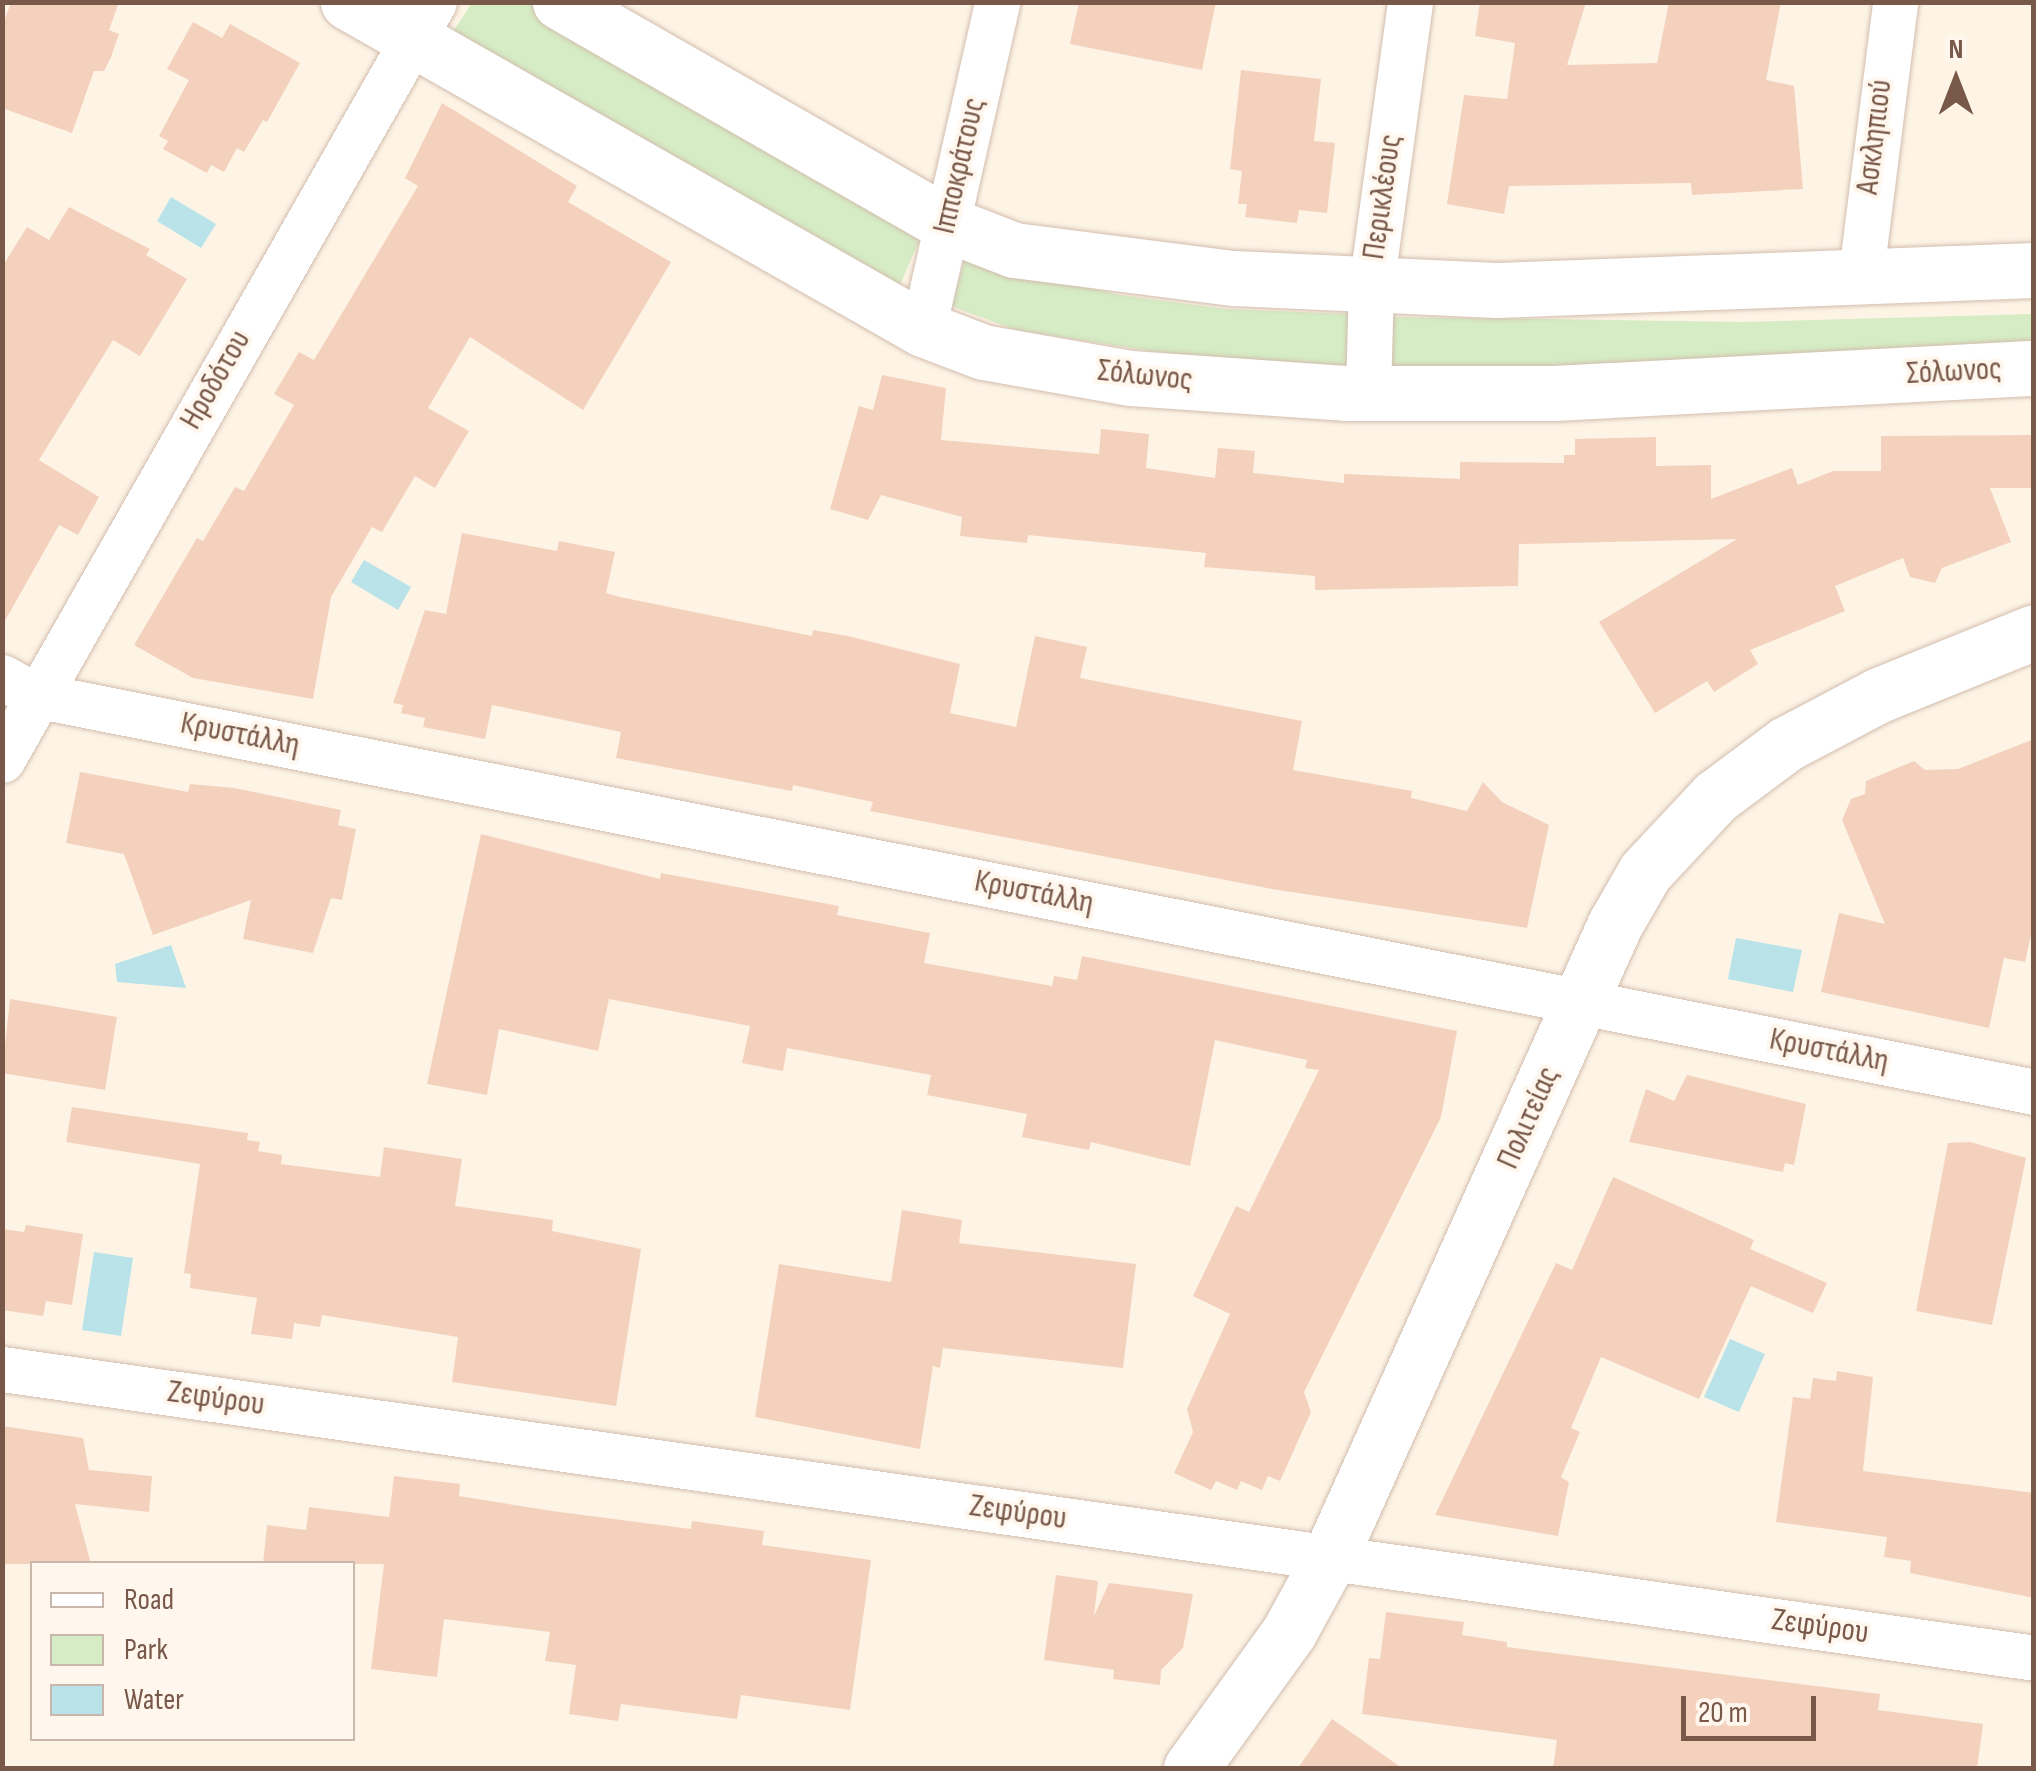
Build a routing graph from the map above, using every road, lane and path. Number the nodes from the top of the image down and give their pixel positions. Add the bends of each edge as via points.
1 (348, 2) edge
2 (560, 2) edge
3 (997, 2) edge
4 (1410, 2) edge
5 (1895, 2) edge
6 (424, 19) edge
7 (947, 224) junction
8 (2034, 270) edge
9 (1861, 273) junction
10 (1371, 287) junction
11 (924, 328) junction
12 (2034, 368) edge
13 (1368, 392) junction
14 (2034, 632) edge
15 (19, 686) edge
16 (2, 760) edge
17 (1580, 1002) junction
18 (2034, 1092) edge
19 (2, 1369) edge
20 (1330, 1557) junction
21 (2034, 1658) edge
22 (1190, 1768) edge

1 - 6 street, Σόλωνος
2 - 7 street
3 - 7 street, Ιπποκράτους
4 - 10 street, Περικλέους
5 - 9 street, Ασκληπιού
6 - 11 street, Σόλωνος
6 - 15 street, Ηροδότου
7 - 10 street via 1014,250 1234,278
7 - 11 street, Ιπποκράτους
8 - 9 street
9 - 10 street via 1497,290
10 - 13 street, Περικλέους
11 - 13 street, Σόλωνος via 983,352 1131,378
12 - 13 street, Σόλωνος via 1554,392
14 - 17 street, Πολιτείας via 1863,703 1786,744 1715,797 1645,872
15 - 16 street, Ηροδότου
15 - 17 street, Κρυστάλλη
17 - 18 street, Κρυστάλλη
17 - 20 street, Πολιτείας
19 - 20 street, Ζεφύρου
20 - 21 street, Ζεφύρου
20 - 22 street, Πολιτείας via 1289,1632

